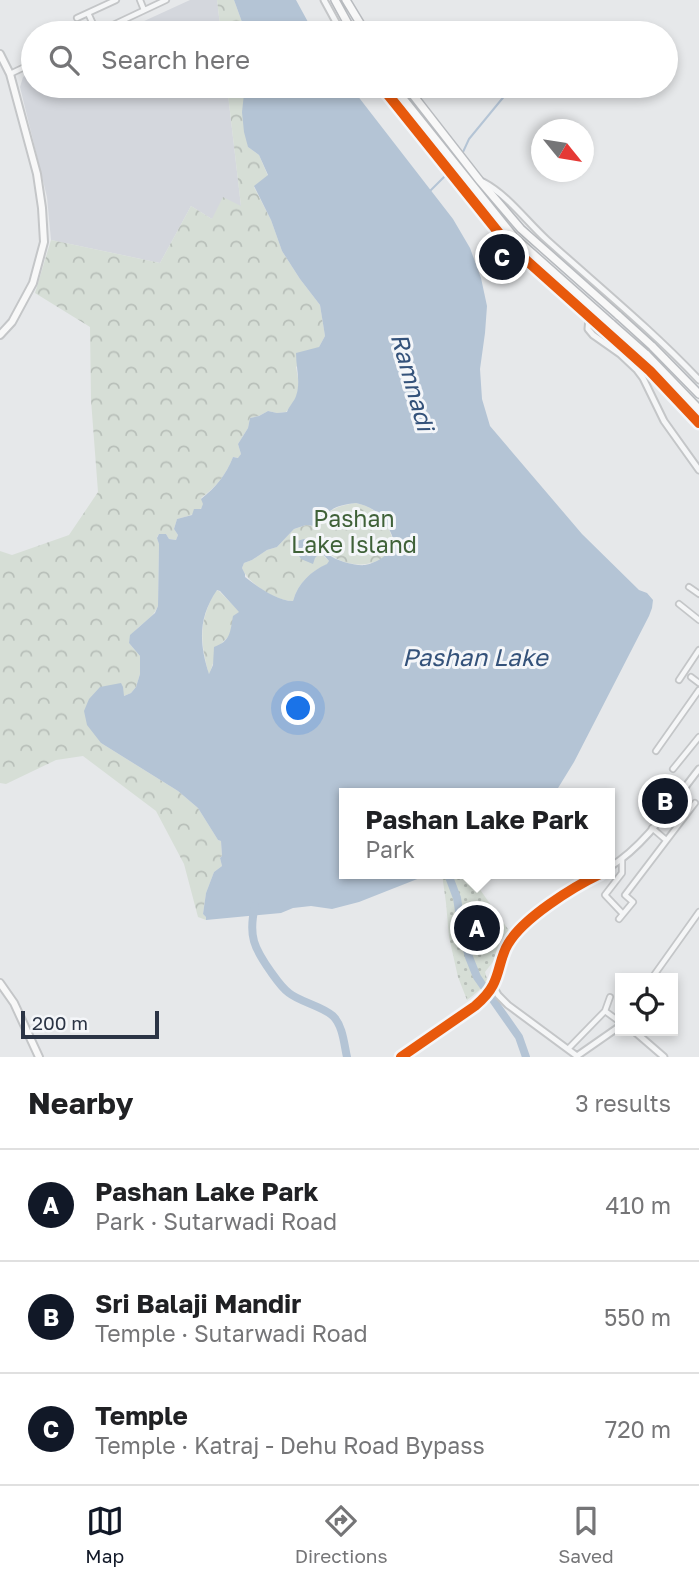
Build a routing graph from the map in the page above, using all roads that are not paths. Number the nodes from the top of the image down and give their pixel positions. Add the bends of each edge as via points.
1 (117, 0) edge
2 (140, 0) edge
3 (166, 0) edge
4 (324, 0) edge
5 (335, 0) edge
6 (346, 0) edge
7 (145, 10) junction
8 (88, 13) junction
9 (76, 18) dead end
10 (91, 21) edge
11 (122, 21) edge
12 (335, 21) edge
13 (347, 21) edge
14 (359, 21) edge
15 (0, 56) edge
16 (21, 69) edge
17 (10, 74) junction
18 (392, 98) edge
19 (402, 98) edge
20 (415, 98) edge
21 (443, 156) junction
22 (480, 181) junction
23 (483, 206) junction
24 (589, 318) junction
25 (647, 328) junction
26 (0, 335) edge
27 (627, 350) junction
28 (656, 377) junction
29 (699, 380) edge
30 (648, 390) junction
31 (699, 394) edge
32 (699, 409) edge
33 (699, 423) edge
34 (699, 470) edge
35 (689, 587) dead end
36 (699, 594) edge
37 (678, 604) dead end
38 (699, 620) edge
39 (699, 650) edge
40 (691, 677) dead end
41 (678, 680) dead end
42 (699, 683) edge
43 (699, 690) edge
44 (699, 737) edge
45 (656, 751) dead end
46 (673, 769) dead end
47 (699, 769) edge
48 (695, 803) dead end
49 (652, 828) junction
50 (666, 840) junction
51 (621, 860) junction
52 (615, 864) edge
53 (590, 879) edge
54 (699, 912) edge
55 (656, 973) edge
56 (0, 982) edge
57 (492, 987) junction
58 (610, 997) dead end
59 (606, 1011) junction
60 (615, 1019) edge
61 (615, 1028) edge
62 (640, 1036) edge
63 (568, 1049) junction
64 (39, 1057) edge
65 (401, 1057) edge
66 (577, 1057) edge
67 (664, 1057) edge

1 - 8 street
2 - 7 street
3 - 7 street
4 - 12 street
5 - 13 highway
6 - 14 highway
7 - 11 street
8 - 9 street
8 - 10 street
15 - 17 main road
16 - 17 street
17 - 26 main road via 37,174 44,242 33,283
18 - 21 street
19 - 21 highway
20 - 22 highway
21 - 23 highway
22 - 25 street via 496,189
22 - 31 highway, bridge via 522,229
23 - 24 street via 507,243
23 - 32 highway, bridge via 646,354
24 - 27 street
24 - 30 street via 588,329 632,364
25 - 27 street
25 - 29 street
27 - 28 street
28 - 30 street
28 - 33 street
30 - 34 street
35 - 36 street
37 - 38 street
39 - 41 street
40 - 42 street
43 - 45 street
44 - 46 street
47 - 49 street
48 - 50 street
49 - 50 street
49 - 51 street
50 - 51 street via 625,895 633,902 621,917 605,895 622,873
51 - 52 street
53 - 57 street via 514,935
54 - 55 street
56 - 64 main road
57 - 63 street via 508,1005
57 - 65 street via 475,1006
58 - 59 street
59 - 60 street
59 - 63 street
61 - 66 street
62 - 67 street
63 - 66 street

